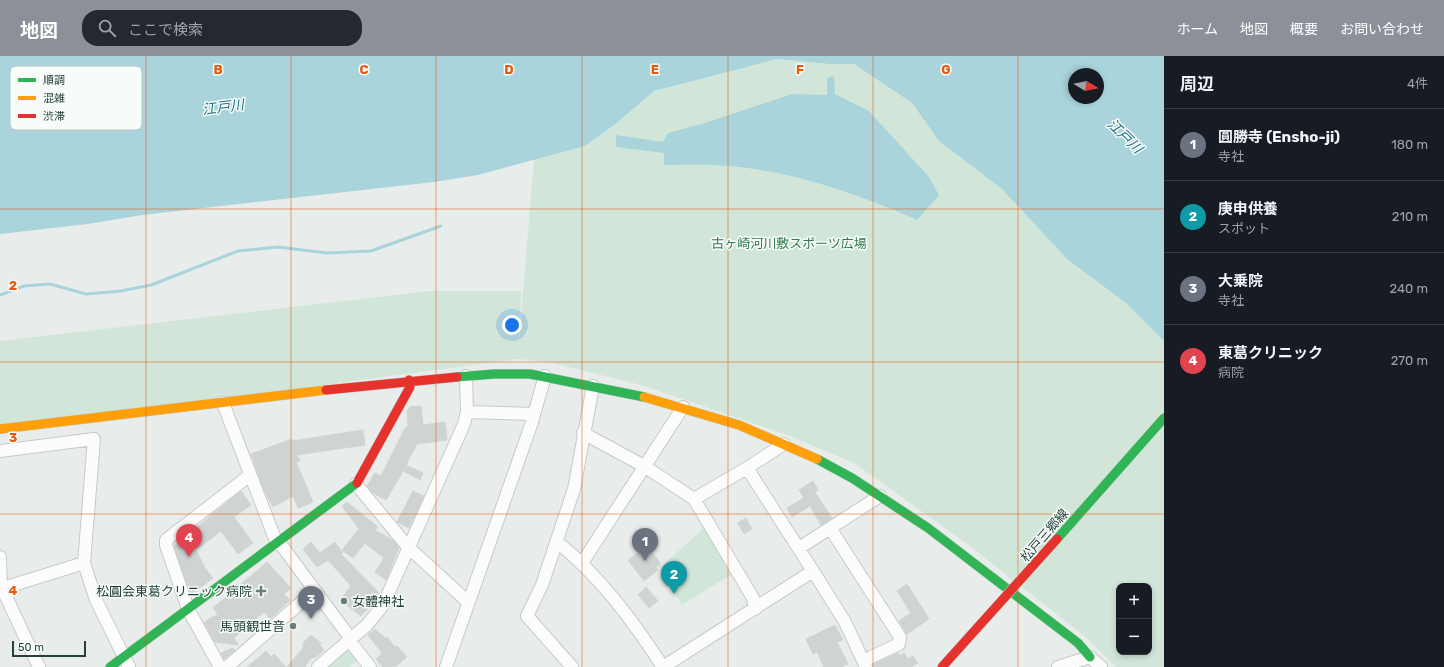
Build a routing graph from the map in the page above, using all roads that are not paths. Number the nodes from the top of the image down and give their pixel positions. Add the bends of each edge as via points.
1 (466, 376) junction
2 (545, 376) junction
3 (409, 380) junction
4 (593, 386) junction
5 (222, 402) junction
6 (683, 407) junction
7 (467, 412) junction
8 (534, 414) junction
9 (1164, 418) edge
10 (0, 429) edge
11 (583, 433) junction
12 (784, 444) junction
13 (0, 451) edge
14 (644, 466) junction
15 (747, 468) junction
16 (250, 475) junction
17 (356, 484) junction
18 (880, 496) junction
19 (694, 499) junction
20 (830, 528) junction
21 (558, 542) junction
22 (278, 543) junction
23 (408, 547) junction
24 (799, 548) junction
25 (0, 557) edge
26 (84, 563) junction
27 (582, 563) junction
28 (813, 571) junction
29 (1, 589) edge
30 (314, 591) junction
31 (468, 602) junction
32 (188, 609) junction
33 (755, 609) junction
34 (350, 640) junction
35 (1090, 657) junction
36 (127, 662) edge
37 (865, 664) edge
38 (39, 667) edge
39 (110, 667) edge
40 (220, 667) edge
41 (228, 667) edge
42 (318, 667) edge
43 (370, 667) edge
44 (446, 667) edge
45 (572, 667) edge
46 (663, 667) edge
47 (942, 667) edge
48 (1058, 667) edge
49 (1101, 667) edge

1 - 2 street via 513,373
1 - 3 street
1 - 7 street
2 - 4 street
2 - 8 street
3 - 5 street
3 - 17 street via 410,387
4 - 6 street
4 - 11 street
5 - 10 street
5 - 16 street
6 - 12 street via 739,425
6 - 14 street
7 - 8 street
7 - 23 street via 464,424
8 - 31 street
9 - 47 street, 松戸三郷線, bridge
11 - 14 street
11 - 21 street via 574,489
12 - 15 street
12 - 18 street via 822,461
13 - 26 street via 94,439
14 - 19 street
14 - 27 street
15 - 19 street
15 - 24 street
16 - 22 street
16 - 32 street via 166,540
17 - 22 street
17 - 23 street
18 - 20 street
18 - 35 street via 962,553 1078,643
19 - 33 street via 753,598
20 - 24 street
20 - 37 street via 900,637 899,644
21 - 27 street
21 - 45 street via 542,586 526,616
22 - 30 street
22 - 32 street
23 - 31 street
23 - 34 street via 380,609
24 - 28 street
25 - 29 street
26 - 29 street
26 - 36 street via 96,600
27 - 46 street via 638,628
28 - 33 street
28 - 37 street via 845,622
29 - 38 street
30 - 34 street
30 - 41 street
31 - 44 street
32 - 36 street
32 - 40 street
33 - 46 street
34 - 42 street
34 - 43 street
35 - 48 street
35 - 49 street
36 - 39 street

